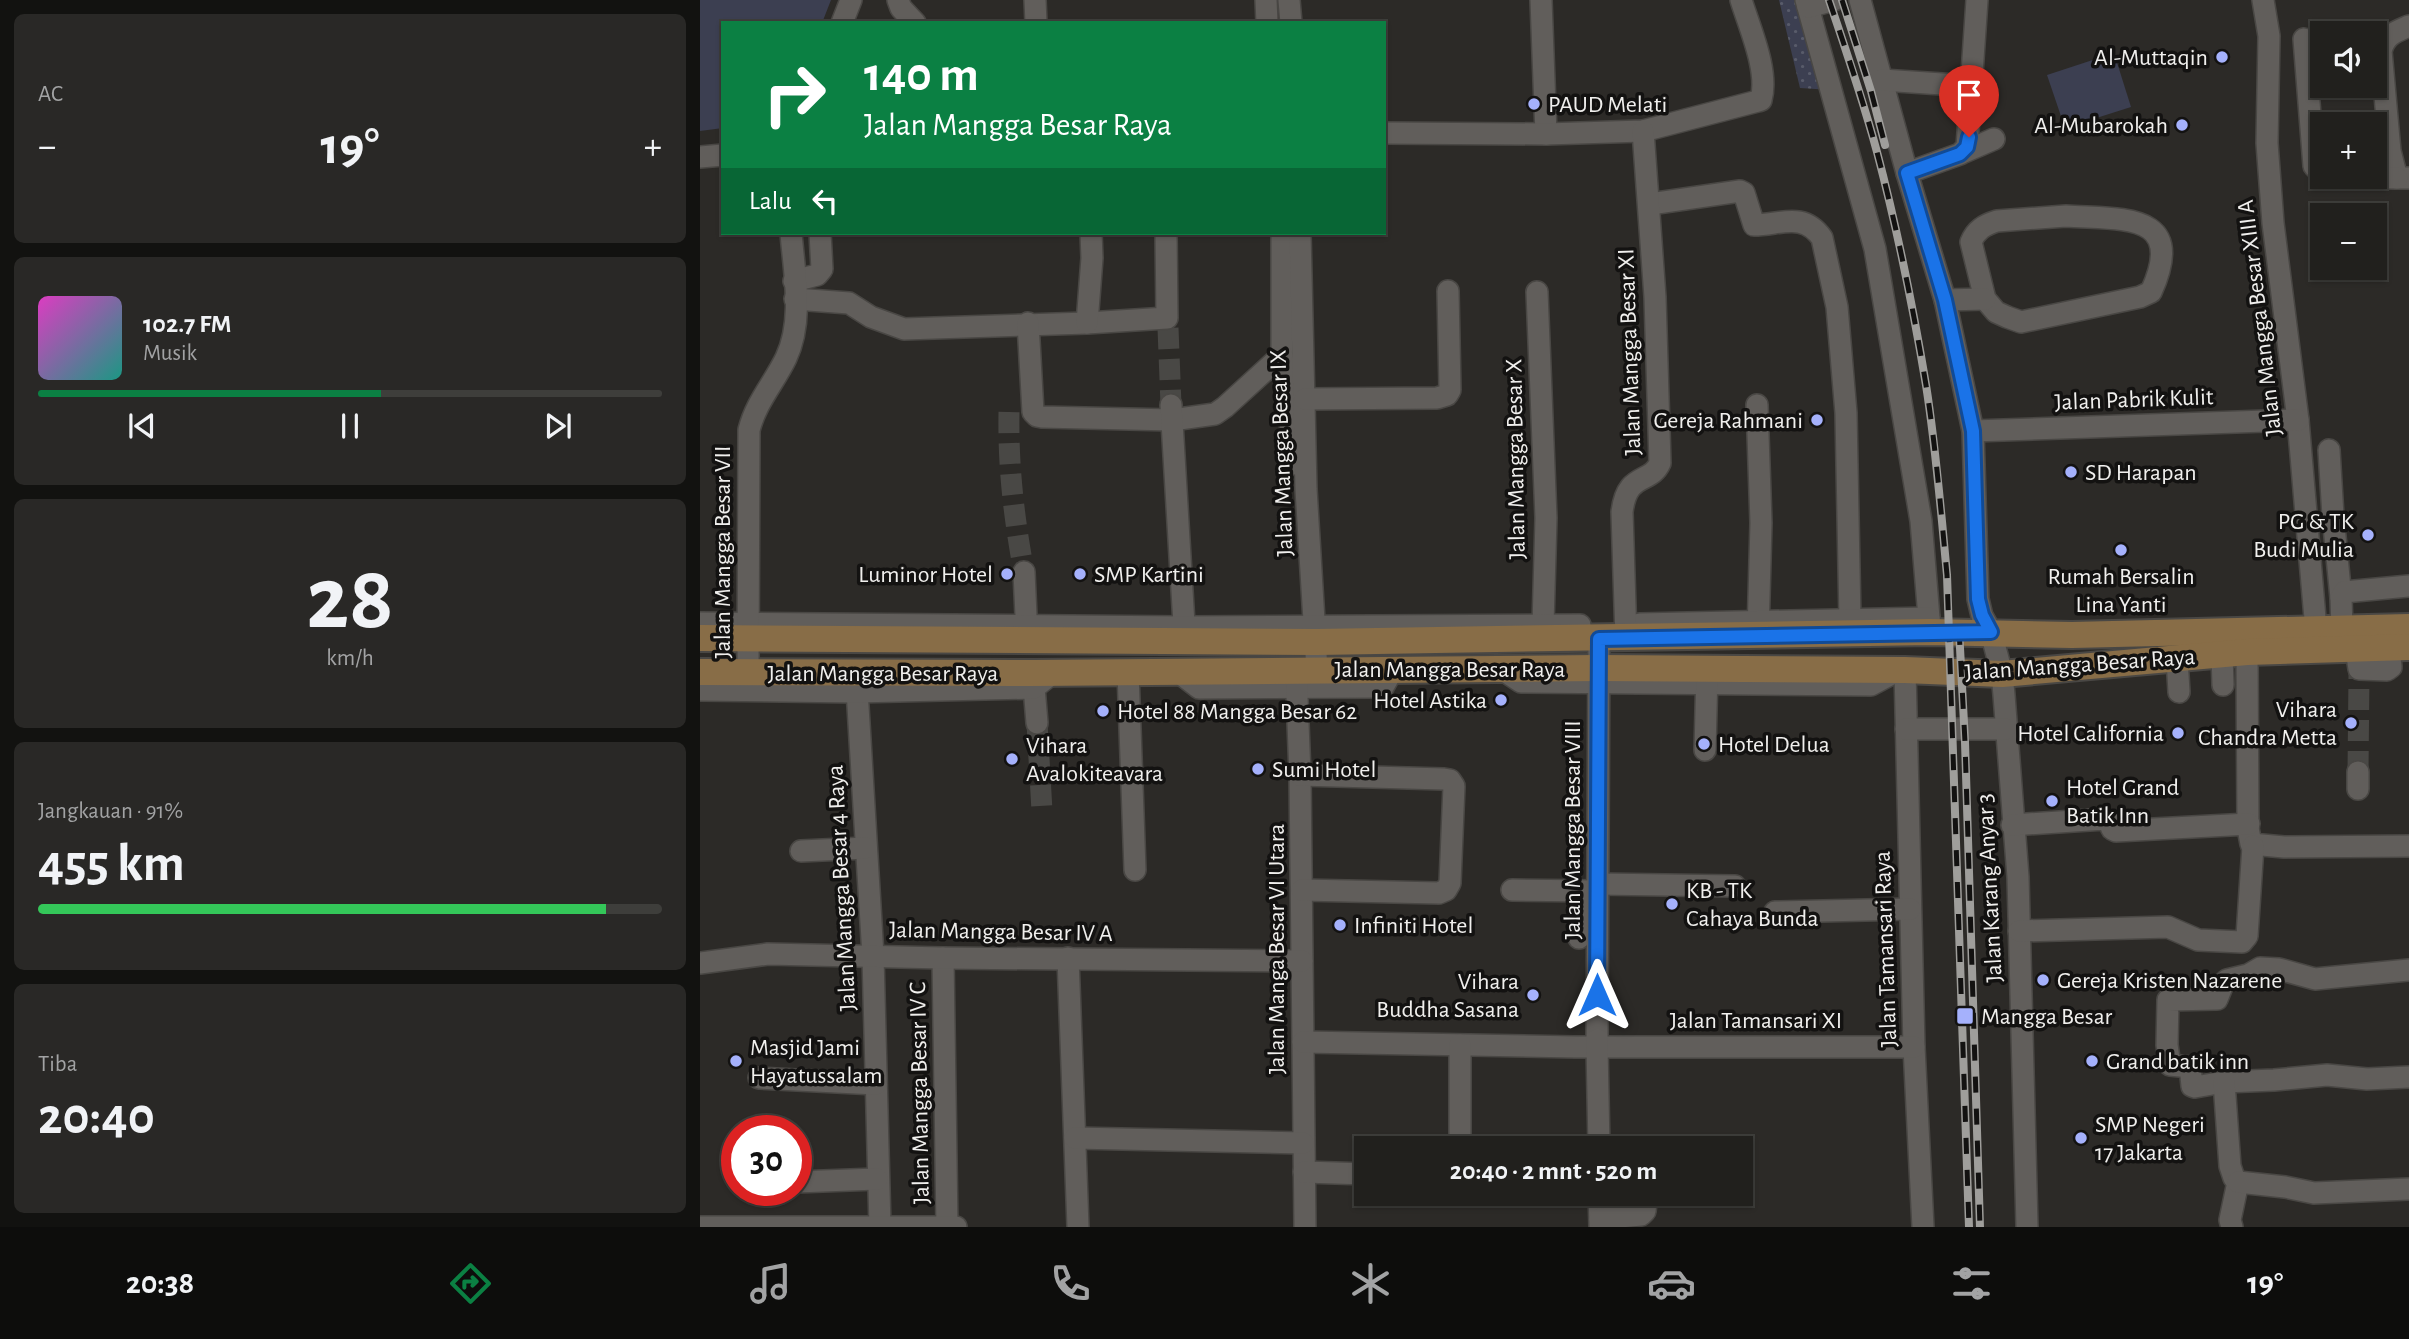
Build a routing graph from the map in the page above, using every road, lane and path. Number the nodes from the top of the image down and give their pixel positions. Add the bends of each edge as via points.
1 (851, 0) edge
2 (898, 0) edge
3 (1035, 0) edge
4 (1266, 0) edge
5 (1278, 0) edge
6 (1289, 0) edge
7 (1541, 0) edge
8 (1741, 0) edge
9 (1834, 0) edge
10 (1860, 0) edge
11 (1968, 0) edge
12 (1977, 0) edge
13 (2263, 0) edge
14 (1807, 4) edge
15 (843, 21) edge
16 (913, 21) edge
17 (1036, 21) edge
18 (1267, 21) edge
19 (1279, 21) edge
20 (1290, 21) edge
21 (2409, 26) edge
22 (2304, 39) dead end
23 (1882, 80) junction
24 (1972, 86) junction
25 (2310, 115) edge
26 (1643, 131) junction
27 (1386, 133) edge
28 (1546, 134) junction
29 (1994, 139) dead end
30 (1964, 152) junction
31 (721, 155) edge
32 (700, 157) edge
33 (1907, 173) junction
34 (2403, 178) edge
35 (1650, 204) junction
36 (792, 235) edge
37 (820, 235) edge
38 (1091, 235) edge
39 (1166, 235) edge
40 (1282, 235) edge
41 (1300, 235) edge
42 (795, 290) junction
43 (1448, 291) dead end
44 (1537, 292) dead end
45 (1985, 299) junction
46 (1945, 300) junction
47 (1028, 323) junction
48 (1087, 323) junction
49 (1282, 355) junction
50 (1305, 399) junction
51 (1757, 405) dead end
52 (1171, 413) junction
53 (2298, 420) junction
54 (1973, 431) junction
55 (2329, 450) dead end
56 (1306, 489) junction
57 (1024, 572) tunnel mouth
58 (2409, 586) edge
59 (2341, 598) junction
60 (1850, 620) junction
61 (700, 623) edge
62 (1543, 625) junction
63 (1929, 625) junction
64 (2409, 627) edge
65 (1758, 628) junction
66 (2316, 630) junction
67 (748, 631) junction
68 (1626, 631) junction
69 (1991, 632) junction
70 (1027, 633) junction
71 (1476, 633) junction
72 (1316, 634) junction
73 (2049, 634) junction
74 (1185, 635) junction
75 (700, 638) edge
76 (1599, 639) junction
77 (2399, 648) edge
78 (2235, 653) junction
79 (2354, 655) junction
80 (2177, 659) junction
81 (1902, 670) junction
82 (2052, 670) junction
83 (700, 672) edge
84 (748, 672) junction
85 (1128, 672) junction
86 (2002, 674) junction
87 (1598, 675) junction
88 (1304, 676) junction
89 (1706, 676) junction
90 (1040, 678) junction
91 (856, 682) junction
92 (2223, 685) dead end
93 (700, 690) edge
94 (2179, 692) dead end
95 (1037, 723) tunnel mouth
96 (1906, 729) junction
97 (2005, 729) junction
98 (1705, 750) dead end
99 (1300, 775) junction
100 (2249, 824) junction
101 (2012, 825) junction
102 (2253, 846) junction
103 (2409, 846) edge
104 (866, 848) junction
105 (801, 851) dead end
106 (1135, 870) dead end
107 (1735, 886) dead end
108 (1592, 889) junction
109 (1302, 890) junction
110 (1512, 890) dead end
111 (1910, 909) junction
112 (1775, 912) dead end
113 (2019, 931) junction
114 (1579, 938) dead end
115 (873, 956) junction
116 (943, 958) junction
117 (1303, 961) junction
118 (700, 963) edge
119 (1068, 964) junction
120 (2409, 970) edge
121 (1303, 1042) junction
122 (1460, 1045) junction
123 (1597, 1046) junction
124 (1914, 1047) junction
125 (2409, 1077) edge
126 (759, 1078) dead end
127 (2224, 1082) junction
128 (876, 1084) junction
129 (1461, 1136) edge
130 (1599, 1136) edge
131 (1075, 1138) junction
132 (1303, 1143) junction
133 (1304, 1172) junction
134 (1354, 1174) edge
135 (877, 1179) junction
136 (812, 1181) edge
137 (2238, 1181) junction
138 (2409, 1189) edge
139 (1646, 1206) edge
140 (1600, 1223) edge
141 (700, 1227) edge
142 (880, 1227) edge
143 (947, 1227) edge
144 (956, 1227) edge
145 (1078, 1227) edge
146 (1306, 1227) edge
147 (1923, 1227) edge
148 (2028, 1227) edge
149 (2232, 1227) edge

1 - 15 street
2 - 16 street
3 - 17 street
4 - 18 street
5 - 19 street
6 - 20 street
7 - 28 street
8 - 26 street via 1762,72 1761,100
9 - 14 street
10 - 23 street, Jalan Karang Anyar 3
11 - 12 street
12 - 24 street
13 - 53 street, Jalan Mangga Besar XIII A via 2269,36 2267,143 2272,210
14 - 63 street via 1875,248 1921,521
21 - 34 street via 2383,41 2381,51 2390,151
22 - 25 street
23 - 24 street
23 - 33 street, Jalan Karang Anyar 3
24 - 30 street
26 - 28 street
26 - 35 street, Jalan Mangga Besar XI
27 - 28 street
29 - 30 street
30 - 33 street
31 - 32 street
33 - 46 street, Jalan Karang Anyar 3
35 - 60 street via 1740,191 1754,225 1802,222 1822,238 1837,306 1846,413
35 - 68 street, Jalan Mangga Besar XI via 1660,464 1624,496
36 - 42 street, Jalan Mangga Besar VII
37 - 42 street via 822,269
38 - 48 street
39 - 48 street via 1167,323
40 - 49 street
41 - 50 street, Jalan Mangga Besar IX
42 - 47 street via 849,303 904,329
42 - 67 street, Jalan Mangga Besar VII via 791,345 749,430
43 - 50 street via 1447,395
44 - 62 street, Jalan Mangga Besar X via 1546,518
45 - 45 street via 1996,312 2021,321 2148,294 2161,260 2159,239 2156,231 2143,223 2127,220 2066,216 1989,223 1971,242
45 - 46 street
46 - 54 street, Jalan Karang Anyar 3
47 - 48 street
47 - 52 street via 1033,412 1037,416
49 - 52 street via 1215,414
49 - 56 street via 1293,455
50 - 56 street, Jalan Mangga Besar IX
51 - 65 street
52 - 74 street
53 - 54 street, Jalan Pabrik Kulit
53 - 66 street, Jalan Mangga Besar XIII A
54 - 69 street, Jalan Karang Anyar 3 via 1978,599
55 - 59 street
56 - 72 street, Jalan Mangga Besar IX
57 - 70 street
58 - 59 street via 2347,590
59 - 79 street
60 - 63 street
60 - 65 street
61 - 67 street
62 - 68 street
62 - 71 street
63 - 65 main road, Jalan Mangga Besar Raya
63 - 69 main road, Jalan Mangga Besar Raya
64 - 79 main road, Jalan Mangga Besar Raya
65 - 68 main road, Jalan Mangga Besar Raya
66 - 73 main road, Jalan Mangga Besar Raya
66 - 79 main road, Jalan Mangga Besar Raya
67 - 70 main road, Jalan Mangga Besar Raya
67 - 75 main road, Jalan Mangga Besar Raya
67 - 84 street, Jalan Mangga Besar VII
68 - 76 main road, Jalan Mangga Besar Raya
69 - 73 main road, Jalan Mangga Besar Raya
69 - 86 street, Jalan Karang Anyar 3
70 - 74 main road, Jalan Mangga Besar Raya
71 - 72 main road, Jalan Mangga Besar Raya
71 - 76 main road, Jalan Mangga Besar Raya
72 - 74 main road, Jalan Mangga Besar Raya
72 - 88 street, Jalan Mangga Besar IX
73 - 82 main road via 2043,649
76 - 87 street, Jalan Mangga Besar VIII
77 - 79 main road, Jalan Mangga Besar Raya
78 - 79 main road, Jalan Mangga Besar Raya
78 - 80 main road, Jalan Mangga Besar Raya
78 - 92 street
78 - 100 street
80 - 82 main road, Jalan Mangga Besar Raya
80 - 94 street
81 - 86 main road, Jalan Mangga Besar Raya
81 - 89 main road, Jalan Mangga Besar Raya
81 - 96 street, Jalan Tamansari Raya
82 - 86 main road, Jalan Mangga Besar Raya
83 - 84 main road, Jalan Mangga Besar Raya
84 - 91 main road, Jalan Mangga Besar Raya
85 - 88 main road, Jalan Mangga Besar Raya
85 - 90 main road, Jalan Mangga Besar Raya
85 - 106 street
86 - 97 street, Jalan Karang Anyar 3
87 - 88 main road, Jalan Mangga Besar Raya via 1503,670
87 - 89 main road, Jalan Mangga Besar Raya
87 - 108 street, Jalan Mangga Besar VIII
88 - 99 street, Jalan Manga Besar VI Utara
89 - 98 street
90 - 91 main road, Jalan Mangga Besar Raya
90 - 95 street
91 - 93 street
91 - 104 street, Jalan Mangga Besar 4 Raya
96 - 97 street
96 - 111 street, Jalan Tamansari Raya
97 - 101 street, Jalan Karang Anyar 3
99 - 109 street, Jalan Manga Besar VI Utara
99 - 109 street via 1444,779 1454,786 1446,890
100 - 101 street via 2116,831 2105,820
100 - 102 street
101 - 113 street, Jalan Karang Anyar 3
102 - 103 street
102 - 113 street via 2248,936 2242,942 2198,940 2168,927
104 - 105 street
104 - 115 street, Jalan Mangga Besar 4 Raya
107 - 108 street
108 - 110 street
108 - 114 street
108 - 123 street, Jalan Mangga Besar VIII
109 - 117 street, Jalan Manga Besar VI Utara
111 - 112 street
111 - 124 street, Jalan Tamansari Raya
113 - 148 street, Jalan Karang Anyar 3
115 - 116 street, Jalan Mangga Besar IV A
115 - 118 street, Jalan Mangga Besar IV A via 768,954
115 - 128 street, Jalan Mangga Besar 4 Raya
116 - 119 street, Jalan Mangga Besar IV A
116 - 143 street, Jalan Mangga Besar IV C
117 - 119 street, Jalan Mangga Besar IV A
117 - 121 street, Jalan Manga Besar VI Utara
119 - 131 street
120 - 127 street via 2310,979 2260,968 2227,980 2217,999 2168,1000 2170,1065 2190,1067 2193,1087
121 - 122 street, Jalan Tamansari XI
121 - 132 street, Jalan Manga Besar VI Utara
122 - 123 street, Jalan Tamansari XI
122 - 129 street
123 - 124 street, Jalan Tamansari XI
123 - 130 street, Jalan Mangga Besar VIII
124 - 147 street, Jalan Tamansari Raya
125 - 127 street via 2327,1075
126 - 128 street
127 - 137 street via 2230,1166
128 - 135 street, Jalan Mangga Besar 4 Raya
131 - 132 street
131 - 145 street
132 - 133 street, Jalan Manga Besar VI Utara
133 - 134 street
133 - 146 street, Jalan Manga Besar VI Utara
135 - 136 street
135 - 142 street, Jalan Mangga Besar 4 Raya
137 - 138 street via 2326,1193
137 - 149 street
139 - 140 street via 1641,1215
141 - 142 street
142 - 143 street
143 - 144 street

